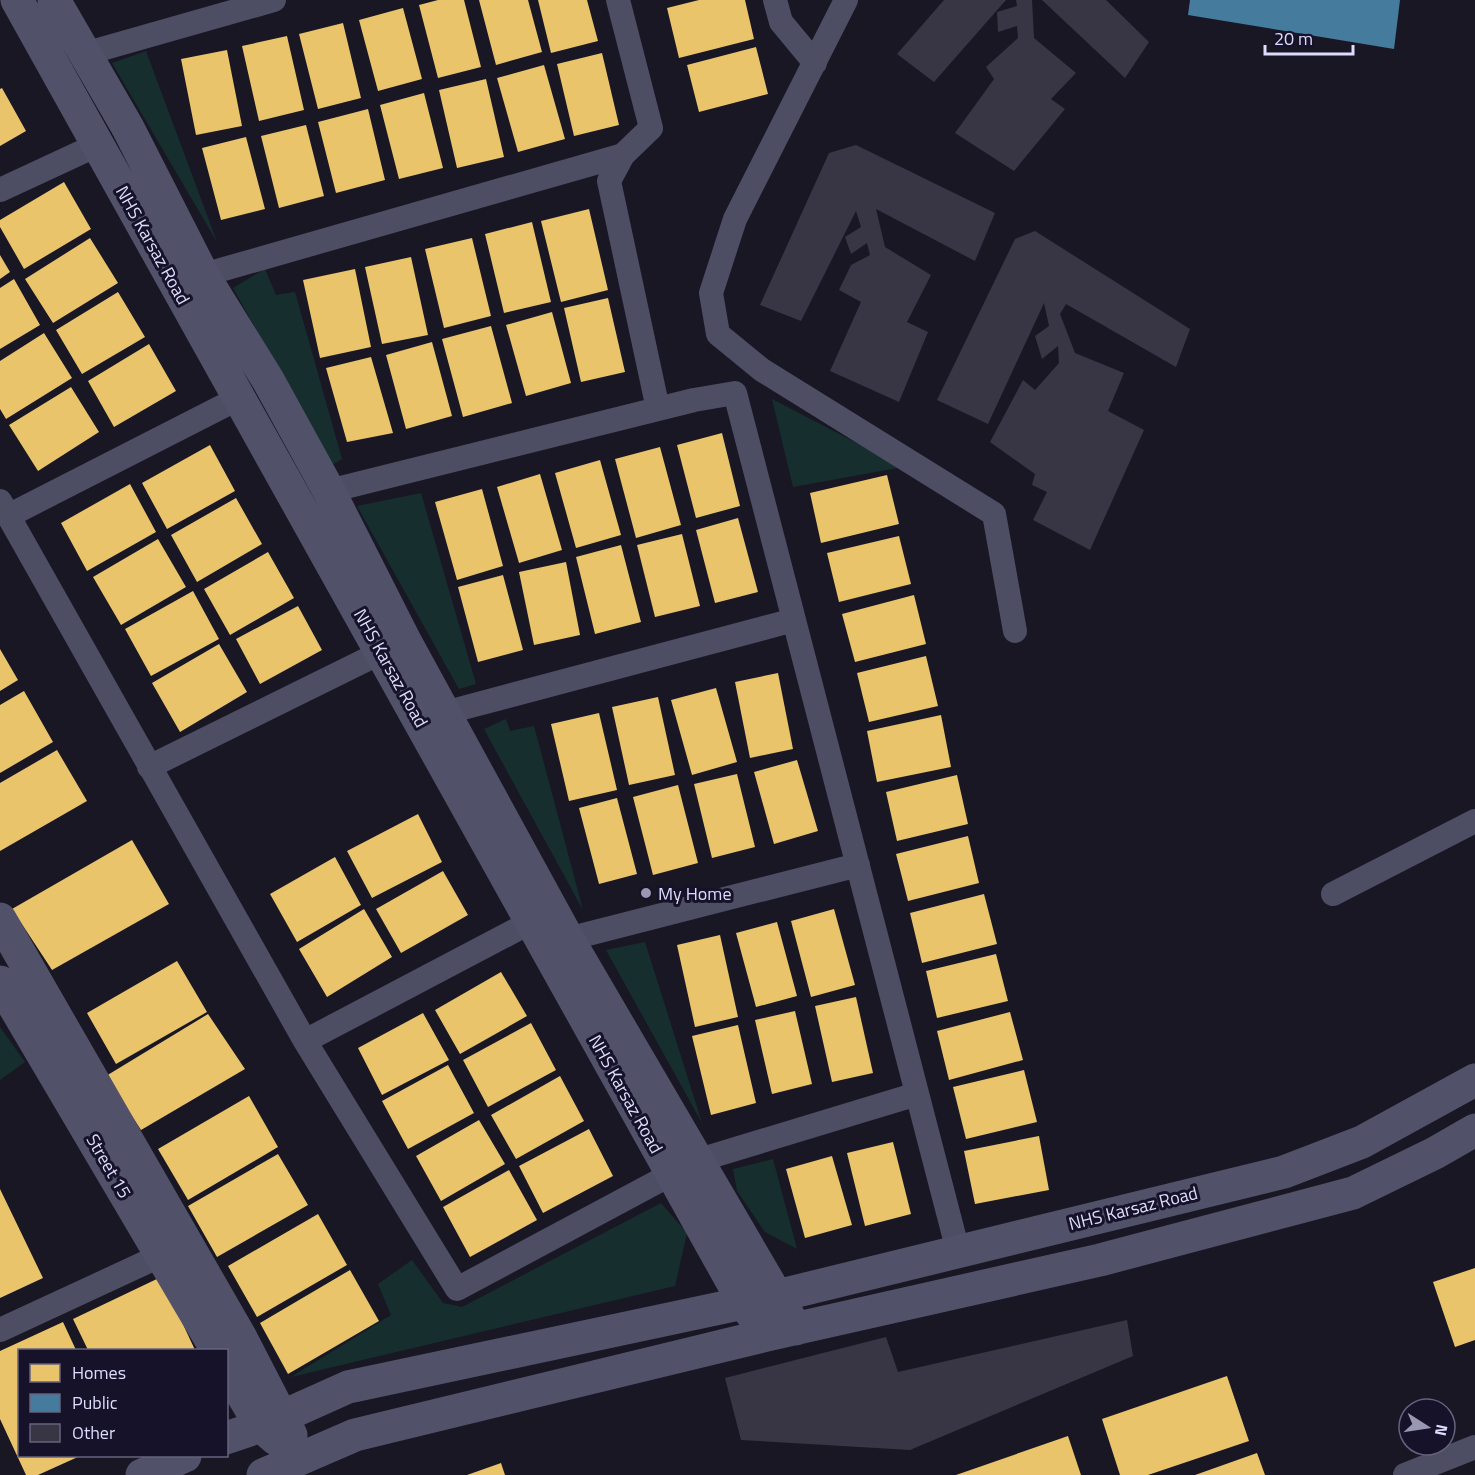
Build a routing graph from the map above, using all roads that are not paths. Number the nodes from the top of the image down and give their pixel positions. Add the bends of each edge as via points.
1 (17, 0) edge
2 (54, 0) edge
3 (274, 0) edge
4 (618, 0) edge
5 (775, 0) edge
6 (846, 0) edge
7 (84, 54) junction
8 (815, 63) junction
9 (97, 144) junction
10 (623, 155) junction
11 (154, 180) junction
12 (0, 190) edge
13 (126, 196) junction
14 (202, 275) junction
15 (239, 398) junction
16 (658, 409) junction
17 (329, 491) junction
18 (4, 508) edge
19 (794, 620) junction
20 (1015, 631) dead end
21 (394, 647) junction
22 (444, 713) junction
23 (149, 767) junction
24 (1475, 821) edge
25 (858, 865) junction
26 (1333, 894) dead end
27 (0, 918) edge
28 (531, 922) junction
29 (568, 939) junction
30 (0, 982) edge
31 (305, 1041) junction
32 (1475, 1080) edge
33 (917, 1094) junction
34 (1391, 1126) junction
35 (1475, 1130) edge
36 (1412, 1164) junction
37 (684, 1168) junction
38 (958, 1251) junction
39 (162, 1255) junction
40 (777, 1296) junction
41 (744, 1303) junction
42 (0, 1330) edge
43 (781, 1332) junction
44 (216, 1349) edge
45 (228, 1369) edge
46 (272, 1421) junction
47 (228, 1437) edge
48 (1475, 1447) edge
49 (181, 1457) edge
50 (304, 1467) edge
51 (142, 1475) edge
52 (263, 1475) edge
53 (1405, 1475) edge

1 - 9 street, NHS Karsaz Road
2 - 7 street, NHS Karsaz Road
3 - 7 street
4 - 10 street via 651,128
5 - 8 street via 781,22
6 - 8 street
7 - 11 street, NHS Karsaz Road
8 - 20 street via 735,219 711,293 718,334 762,370 994,514
9 - 12 street
9 - 13 street, NHS Karsaz Road
10 - 14 street
10 - 16 street via 609,181
11 - 13 street
11 - 14 street, NHS Karsaz Road
13 - 15 street, NHS Karsaz Road
14 - 17 street, NHS Karsaz Road via 268,380
15 - 18 street
15 - 21 street, NHS Karsaz Road
16 - 17 street
16 - 19 street via 735,393
17 - 21 street, NHS Karsaz Road
18 - 23 street
19 - 22 street
19 - 25 street
21 - 22 street, NHS Karsaz Road
21 - 23 street
21 - 28 street, NHS Karsaz Road
22 - 29 street, NHS Karsaz Road
23 - 31 street
24 - 26 street
25 - 29 street
25 - 33 street
27 - 46 street via 242,1338
28 - 31 street
28 - 37 street, NHS Karsaz Road
29 - 37 street, NHS Karsaz Road
30 - 39 street, Street 15
31 - 37 street via 457,1289
32 - 34 street, NHS Karsaz Road
33 - 37 street
33 - 38 street
34 - 36 street
34 - 38 street, NHS Karsaz Road via 1362,1142 1284,1172
35 - 36 street
36 - 43 street via 1353,1192 1318,1202 1088,1263
37 - 40 street, NHS Karsaz Road
37 - 41 street, NHS Karsaz Road
38 - 40 street, NHS Karsaz Road
39 - 42 street
39 - 44 street, Street 15
40 - 41 street
40 - 43 street, NHS Karsaz Road
41 - 43 street, NHS Karsaz Road
41 - 46 street via 348,1387
43 - 50 street via 355,1435
45 - 46 street
46 - 47 street
46 - 50 street
48 - 53 street
49 - 51 street
50 - 52 street

